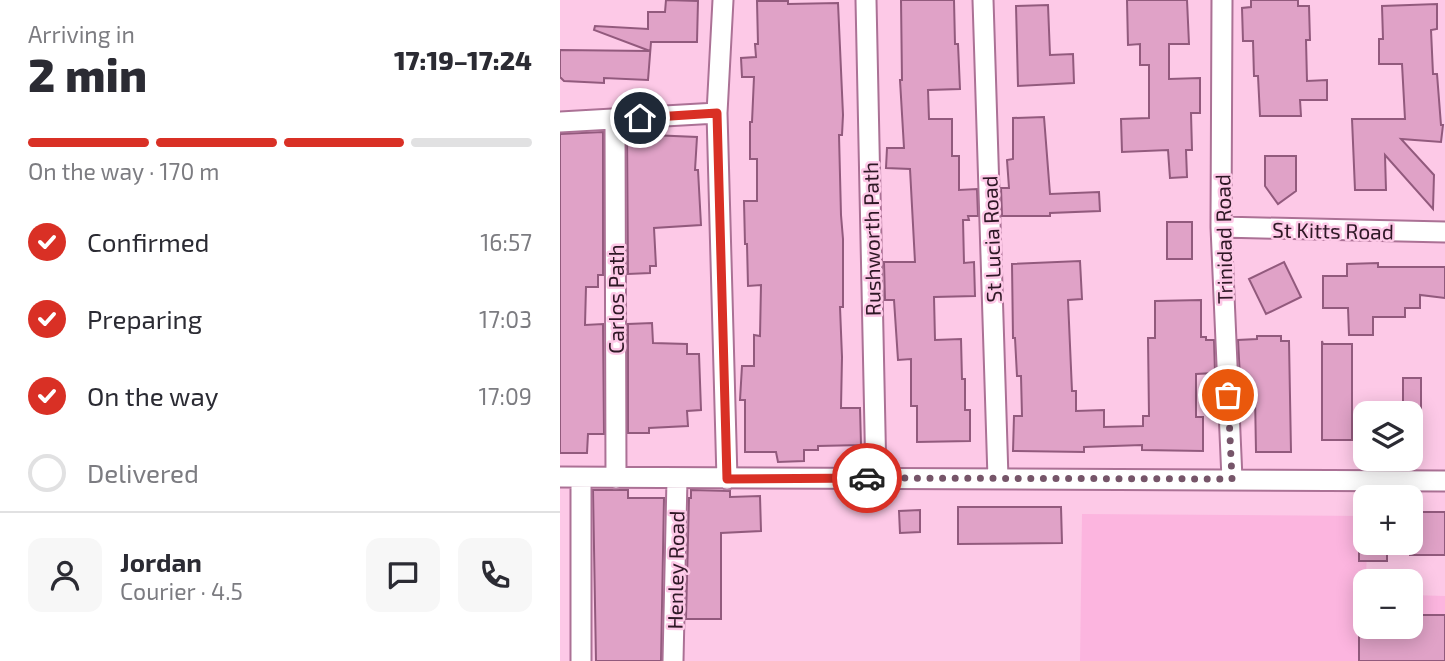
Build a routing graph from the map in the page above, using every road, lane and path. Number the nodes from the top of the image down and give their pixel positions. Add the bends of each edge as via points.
1 (723, 0) edge
2 (866, 0) edge
3 (983, 0) edge
4 (1222, 0) edge
5 (717, 113) junction
6 (615, 120) junction
7 (560, 122) edge
8 (1222, 227) junction
9 (1445, 232) edge
10 (560, 477) edge
11 (581, 478) junction
12 (616, 478) junction
13 (876, 478) junction
14 (998, 478) junction
15 (677, 479) junction
16 (727, 479) junction
17 (1232, 479) junction
18 (1445, 481) edge
19 (581, 661) edge
20 (673, 661) edge

1 - 5 street
2 - 13 street, Rushworth Path
3 - 14 street, St Lucia Road
4 - 8 street, Trinidad Road
5 - 6 street
5 - 16 street
6 - 7 street
6 - 12 street, Carlos Path
8 - 9 street, St Kitts Road
8 - 17 street, Trinidad Road
10 - 11 street
11 - 12 street
11 - 19 street
12 - 15 street
13 - 14 street
13 - 16 street
14 - 17 street
15 - 16 street
15 - 20 street, Henley Road
17 - 18 street

